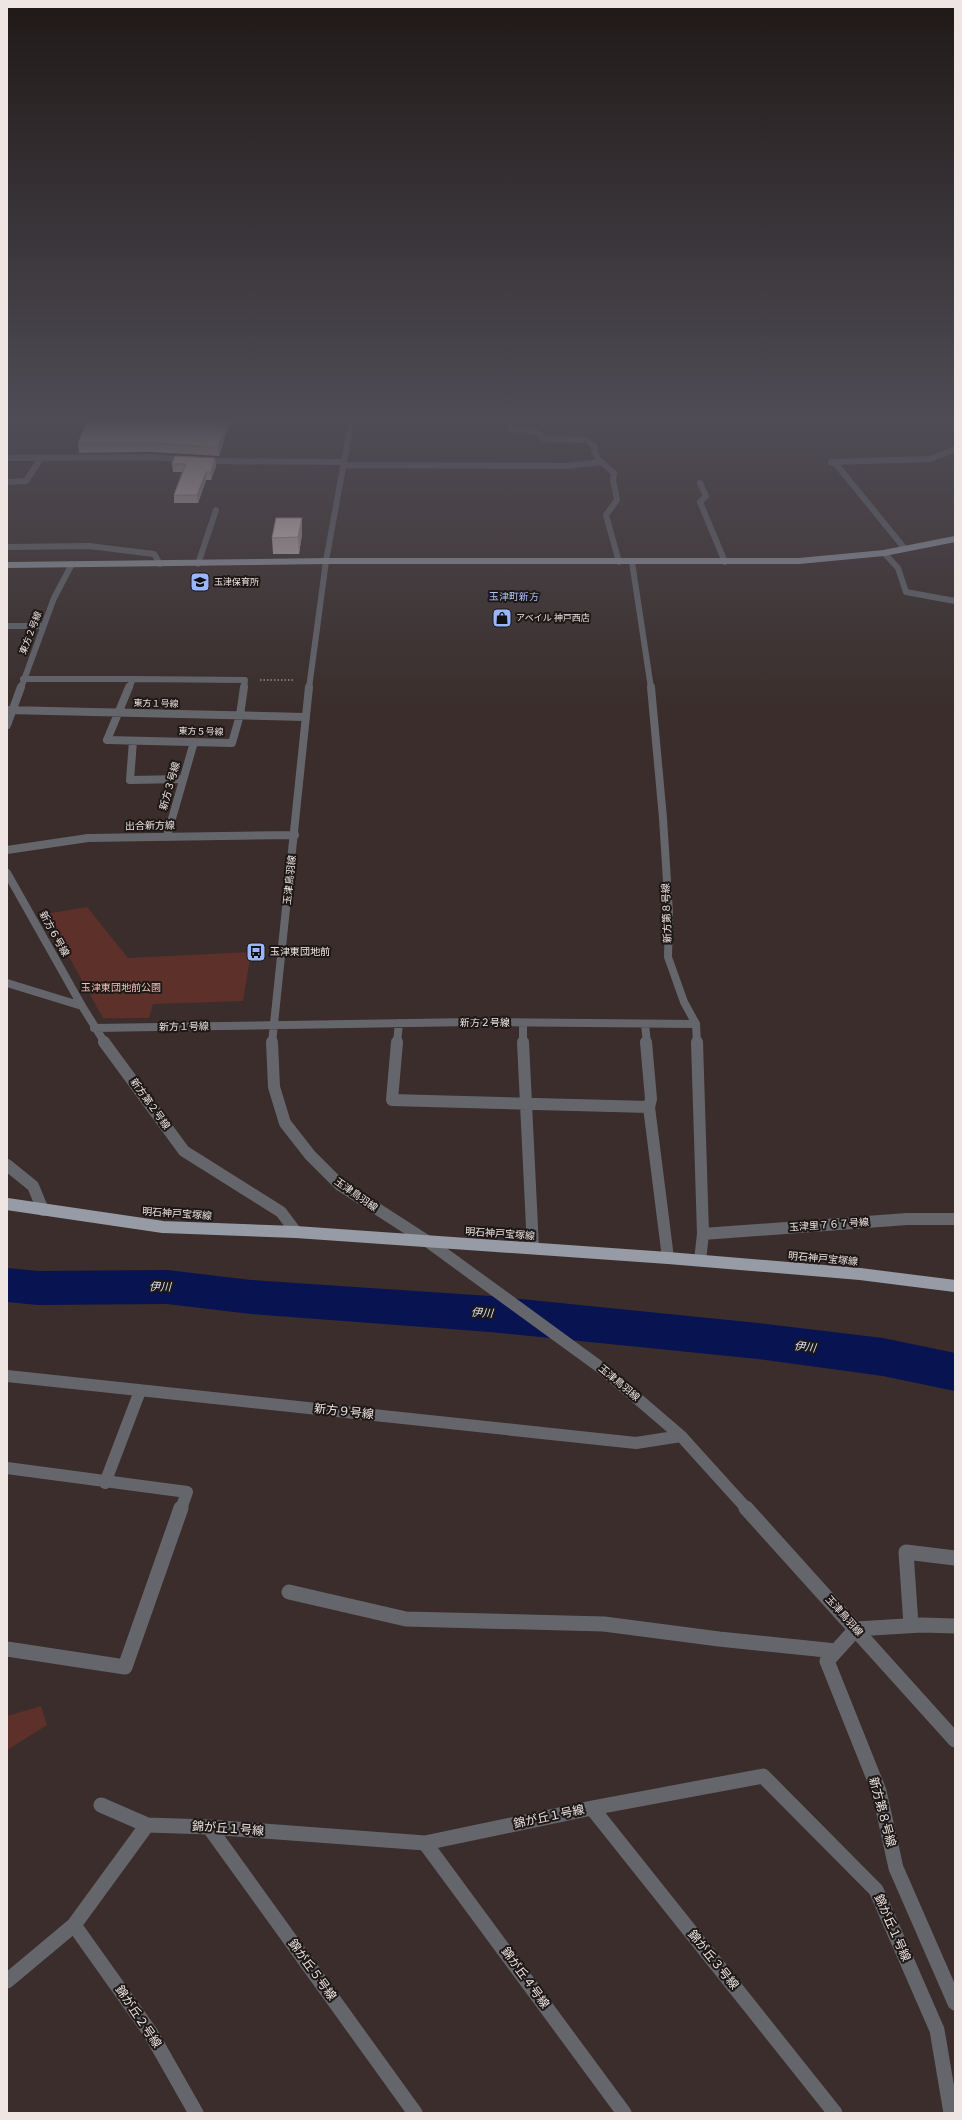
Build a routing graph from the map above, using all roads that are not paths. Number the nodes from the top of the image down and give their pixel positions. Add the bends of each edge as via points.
1 (214, 517) edge
2 (334, 517) edge
3 (607, 517) edge
4 (706, 517) edge
5 (879, 517) edge
6 (955, 539) edge
7 (7, 547) edge
8 (905, 549) junction
9 (884, 553) junction
10 (326, 561) junction
11 (619, 562) junction
12 (632, 562) junction
13 (725, 562) junction
14 (72, 564) junction
15 (160, 564) junction
16 (198, 564) junction
17 (7, 565) edge
18 (955, 601) edge
19 (7, 626) edge
20 (43, 626) junction
21 (23, 679) junction
22 (133, 679) junction
23 (9, 710) edge
24 (117, 714) junction
25 (240, 715) junction
26 (305, 717) junction
27 (7, 725) edge
28 (133, 741) junction
29 (194, 742) junction
30 (183, 779) junction
31 (295, 835) junction
32 (167, 836) junction
33 (7, 850) edge
34 (7, 873) edge
35 (7, 983) edge
36 (82, 1006) junction
37 (399, 1023) junction
38 (523, 1023) junction
39 (645, 1024) junction
40 (696, 1024) junction
41 (274, 1026) junction
42 (94, 1028) junction
43 (525, 1105) junction
44 (649, 1107) junction
45 (7, 1165) edge
46 (7, 1204) edge
47 (43, 1210) junction
48 (955, 1219) edge
49 (296, 1232) junction
50 (703, 1234) junction
51 (427, 1241) junction
52 (533, 1248) junction
53 (668, 1258) junction
54 (700, 1260) junction
55 (955, 1286) edge
56 (7, 1376) edge
57 (140, 1390) junction
58 (681, 1436) junction
59 (7, 1468) edge
60 (105, 1483) junction
61 (955, 1558) edge
62 (289, 1592) dead end
63 (911, 1625) junction
64 (955, 1626) edge
65 (856, 1629) junction
66 (7, 1649) edge
67 (836, 1651) junction
68 (955, 1740) edge
69 (101, 1805) dead end
70 (592, 1808) junction
71 (147, 1825) junction
72 (209, 1827) junction
73 (425, 1843) junction
74 (74, 1925) junction
75 (7, 1980) edge
76 (955, 2003) edge
77 (196, 2113) edge
78 (415, 2113) edge
79 (624, 2113) edge
80 (835, 2113) edge
81 (950, 2113) edge

1 - 16 street
2 - 10 street, 玉津鳥羽線
3 - 11 street
4 - 13 street
5 - 8 street
6 - 8 main road
7 - 15 street via 89,546 154,554
8 - 9 main road
9 - 13 main road via 800,561
9 - 18 street via 898,568 906,592
10 - 11 main road
10 - 16 main road
10 - 26 street, 玉津鳥羽線
11 - 12 main road
12 - 13 main road
12 - 40 street, 新方第８号線 via 649,668 669,913 668,957 684,1002
14 - 15 main road
14 - 17 main road
14 - 20 street, 東方２号線
15 - 16 main road
19 - 20 street
20 - 21 street, 東方２号線
21 - 22 street
21 - 23 street, 東方２号線
22 - 24 street, 東方５号線
22 - 25 street, 東方５号線 via 245,680
23 - 24 street, 東方１号線
23 - 27 street, 東方２号線
24 - 25 street, 東方１号線
24 - 28 street, 東方５号線 via 107,740
25 - 26 street, 東方１号線
25 - 29 street, 東方５号線 via 232,743
26 - 31 street, 玉津鳥羽線
28 - 29 street, 東方５号線
28 - 30 street via 130,780
29 - 30 street, 新方３号線
30 - 32 street, 新方３号線
31 - 32 street, 出合新方線
31 - 41 street, 玉津鳥羽線
32 - 33 street, 出合新方線 via 88,838
34 - 36 street, 新方６号線
35 - 36 street
36 - 42 street, 新方第２号線
37 - 38 street, 新方２号線
37 - 41 street, 新方２号線
37 - 43 street via 392,1100
38 - 39 street, 新方２号線
38 - 43 street
39 - 40 street, 新方２号線
39 - 44 street via 651,1099
40 - 50 street, 新方第８号線
41 - 42 street, 新方１号線
41 - 51 street, 玉津鳥羽線 via 274,1087 285,1123 310,1155 340,1185
42 - 49 street, 新方第２号線 via 184,1151 281,1212
43 - 44 street
43 - 52 street
44 - 53 street
45 - 47 street via 33,1186
46 - 47 main road, 明石神戸宝塚線
47 - 49 main road, 明石神戸宝塚線 via 163,1228
48 - 50 street, 玉津里７６７号線 via 907,1219
49 - 51 main road, 明石神戸宝塚線
50 - 54 street, 新方第８号線
51 - 52 main road, 明石神戸宝塚線
51 - 58 street, 玉津鳥羽線 via 604,1370
52 - 53 main road, 明石神戸宝塚線
53 - 54 main road, 明石神戸宝塚線
54 - 55 main road, 明石神戸宝塚線 via 860,1274
56 - 57 street, 新方９号線
57 - 58 street, 新方９号線 via 636,1443
57 - 60 street
58 - 65 street, 玉津鳥羽線
59 - 60 street
60 - 66 street via 188,1492 125,1667
61 - 63 street via 906,1552
62 - 67 street via 406,1619 604,1624
63 - 64 street
63 - 65 street
65 - 67 street, 新方第８号線
65 - 68 street, 玉津鳥羽線
67 - 76 street, 新方第８号線 via 827,1661 879,1791 896,1868
69 - 71 street
70 - 73 street, 錦が丘１号線
70 - 80 street, 錦が丘３号線
70 - 81 street, 錦が丘１号線 via 763,1776 876,1890 937,2030
71 - 72 street, 錦が丘１号線
71 - 74 street
72 - 73 street, 錦が丘１号線
72 - 78 street, 錦が丘５号線
73 - 79 street, 錦が丘４号線
74 - 75 street
74 - 77 street, 錦が丘２号線 via 150,2032

